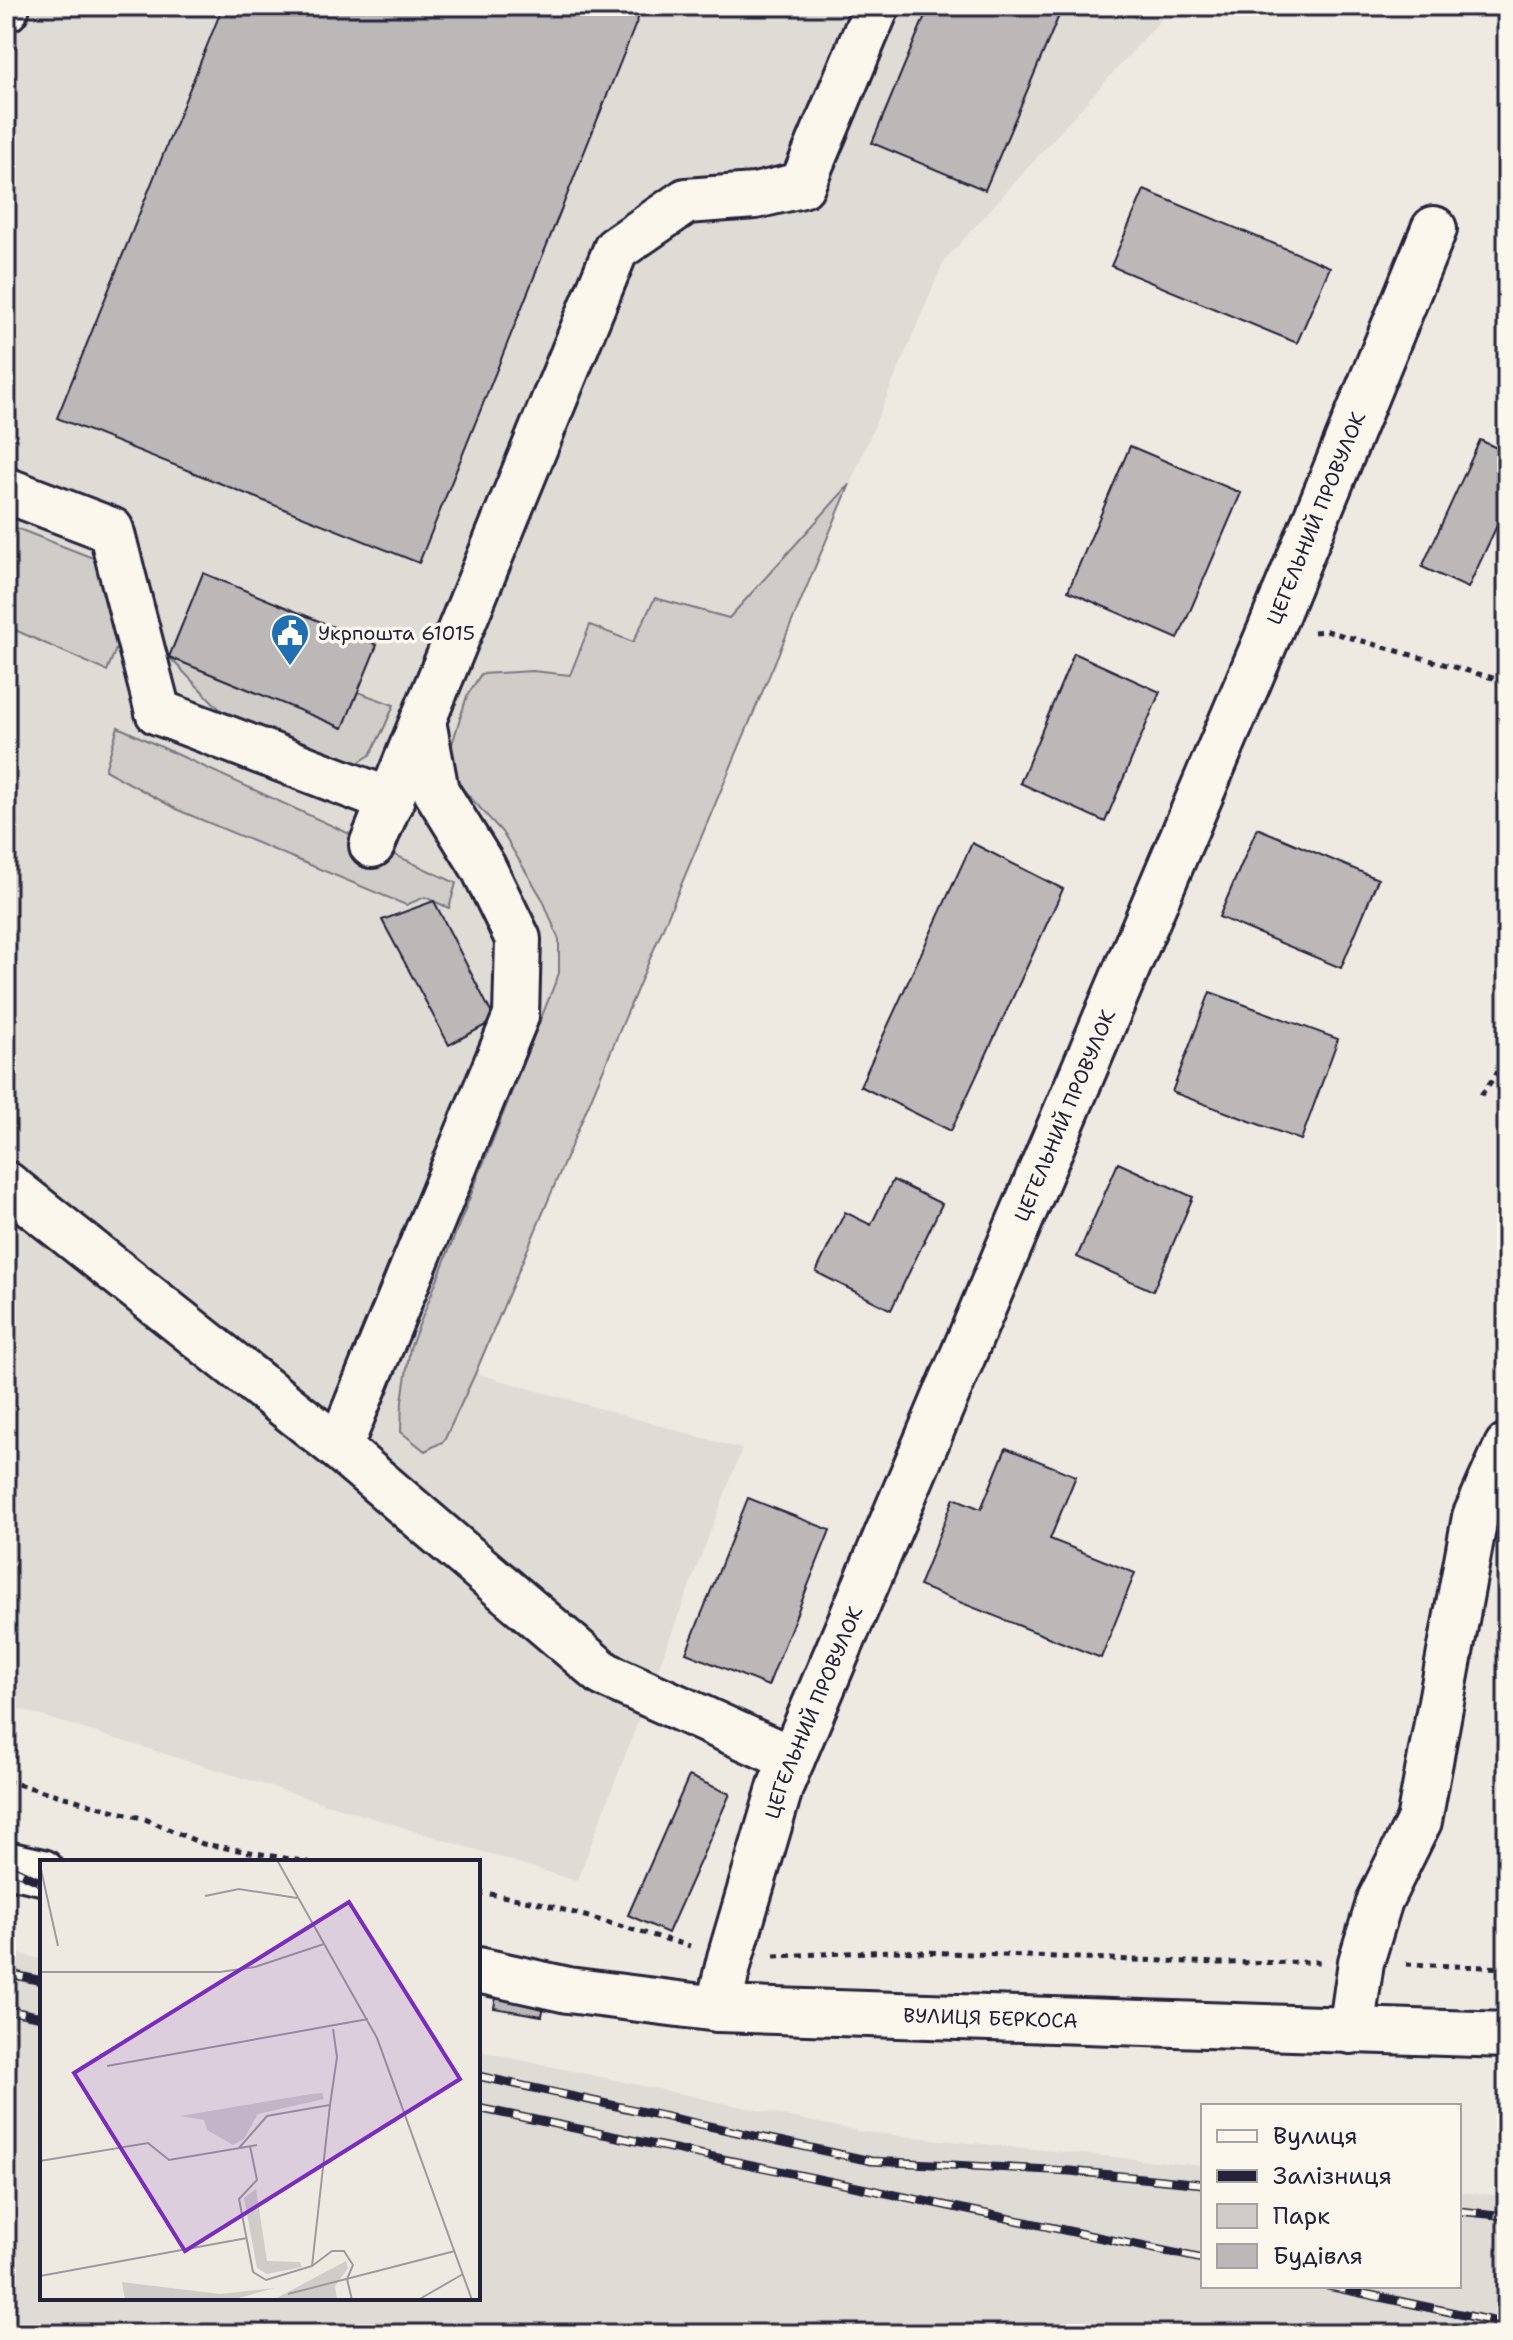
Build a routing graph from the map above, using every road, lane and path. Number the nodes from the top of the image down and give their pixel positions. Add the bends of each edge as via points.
1 (877, 6) edge
2 (1434, 229) dead end
3 (6, 490) edge
4 (1269, 633) junction
5 (1507, 682) edge
6 (423, 721) junction
7 (391, 801) junction
8 (372, 845) dead end
9 (1507, 1060) edge
10 (1481, 1095) dead end
11 (6, 1184) edge
12 (1507, 1446) edge
13 (339, 1448) junction
14 (792, 1759) junction
15 (6, 1781) edge
16 (296, 1860) edge
17 (6, 1864) edge
18 (40, 1872) edge
19 (480, 1892) edge
20 (730, 1958) junction
21 (1361, 1962) junction
22 (1507, 1968) edge
23 (480, 1970) edge
24 (718, 2009) junction
25 (1351, 2031) junction
26 (1507, 2035) edge

1 - 6 street via 802,185 755,196 686,201 616,249
2 - 4 street, ЦЕГЕЛЬНИЙ ПРОВУЛОК
3 - 7 street via 111,530 158,712
4 - 5 path via 1327,631
4 - 14 street, ЦЕГЕЛЬНИЙ ПРОВУЛОК
6 - 7 street
6 - 13 street via 436,791 483,867 518,939 516,1016
7 - 8 street
9 - 10 path
11 - 13 street
12 - 21 street via 1475,1517 1419,1821 1380,1900
13 - 14 street via 604,1674
14 - 20 street, ЦЕГЕЛЬНИЙ ПРОВУЛОК
15 - 16 path via 145,1819 203,1844
17 - 18 street
19 - 20 path via 536,1902
20 - 21 path via 893,1951 1217,1963
20 - 24 street, ЦЕГЕЛЬНИЙ ПРОВУЛОК
21 - 22 path
21 - 25 street
23 - 24 street, ВУЛИЦЯ БЕРКОСА via 568,1990
24 - 25 street, ВУЛИЦЯ БЕРКОСА
25 - 26 street, ВУЛИЦЯ БЕРКОСА

